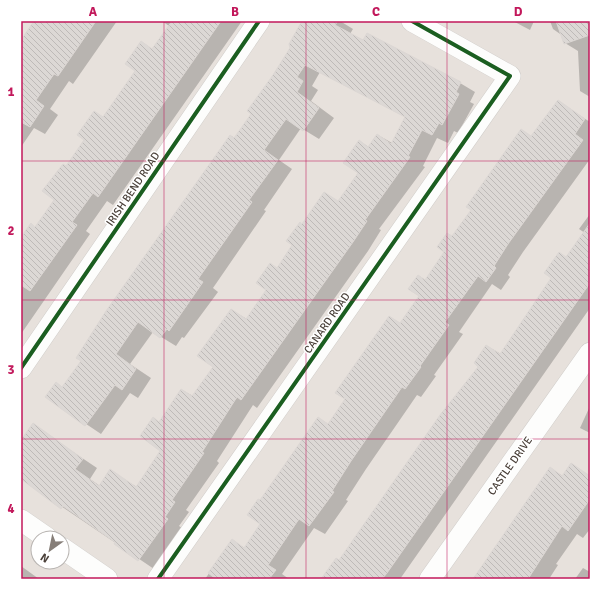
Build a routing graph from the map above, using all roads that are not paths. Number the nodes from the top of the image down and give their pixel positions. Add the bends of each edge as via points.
1 (259, 21) edge
2 (412, 21) edge
3 (590, 353) edge
4 (21, 368) edge
5 (21, 520) edge
6 (35, 530) edge
7 (70, 554) edge
8 (107, 579) edge
9 (158, 579) edge
10 (430, 579) edge

1 - 4 street, IRISH BEND ROAD
2 - 9 street, CANARD ROAD via 510,76
3 - 10 street, CASTLE DRIVE
5 - 6 street
7 - 8 street

